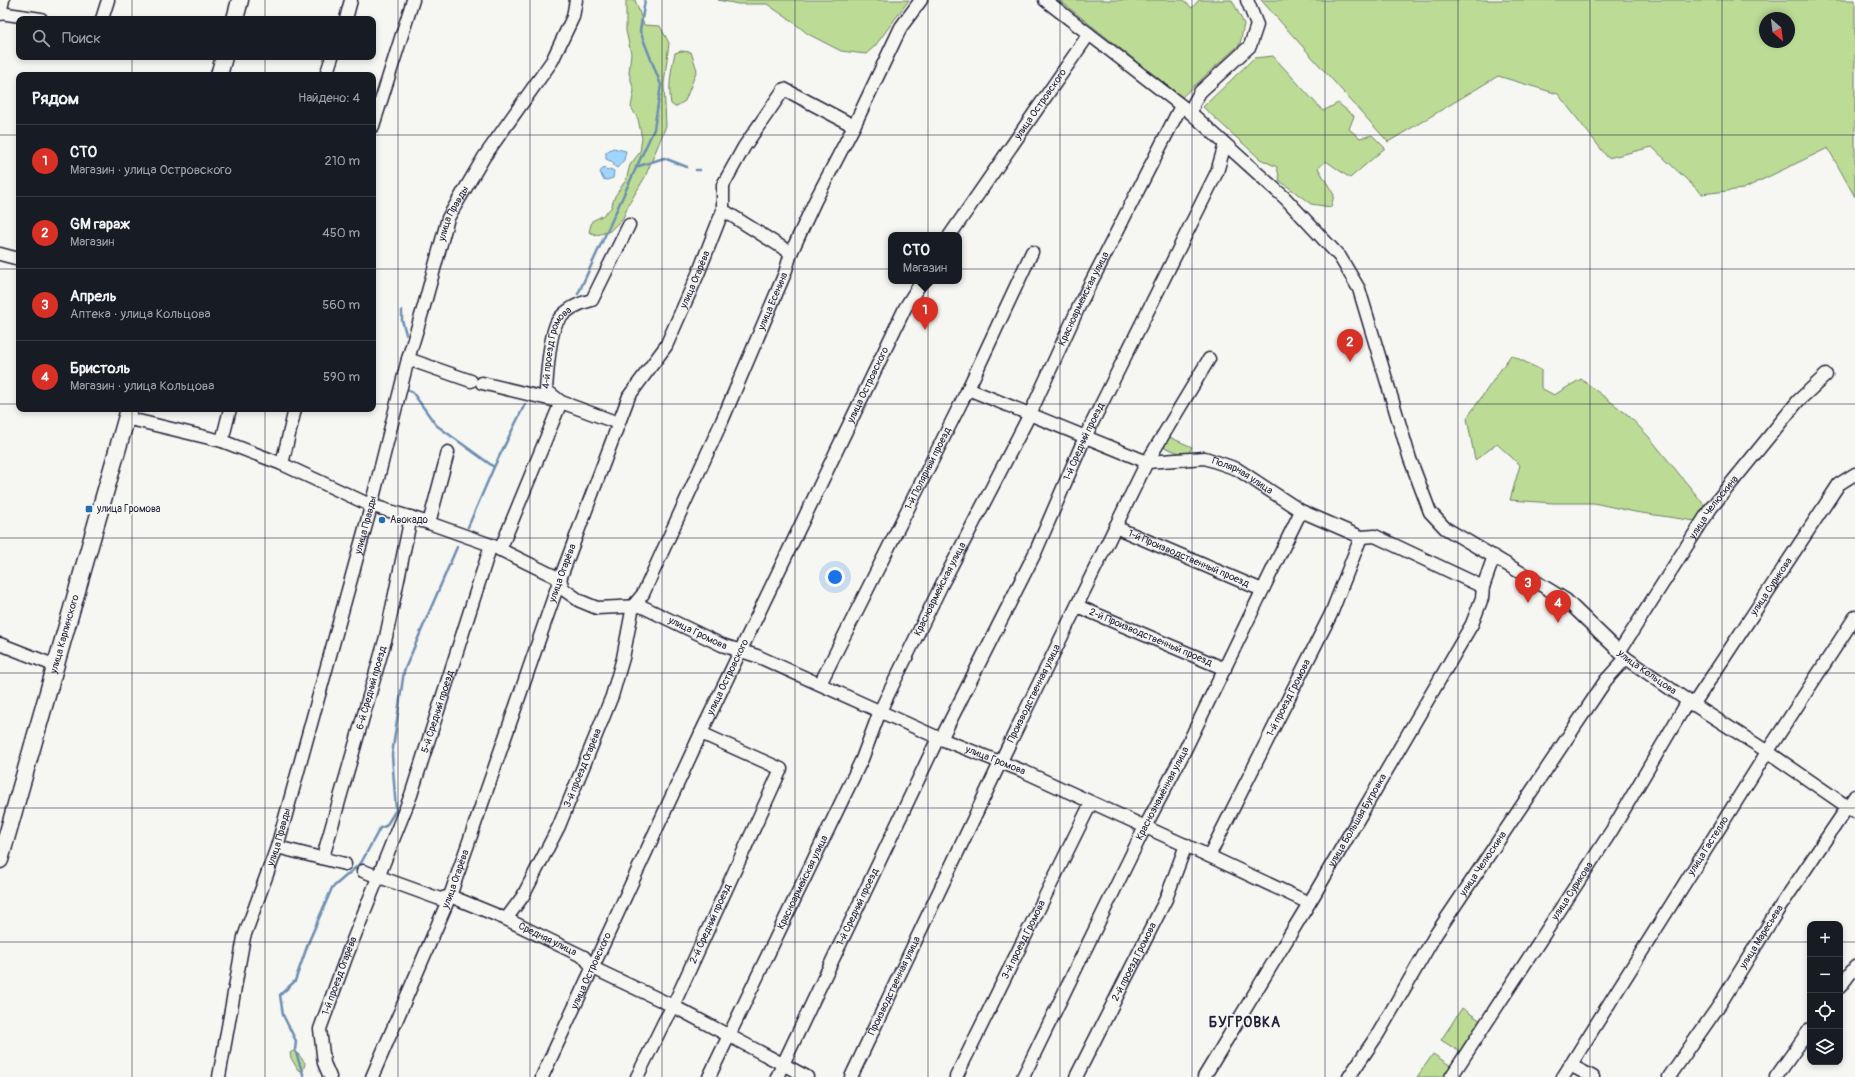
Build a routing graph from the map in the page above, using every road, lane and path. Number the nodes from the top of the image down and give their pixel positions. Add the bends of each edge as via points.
1 (4, 0) edge
2 (108, 0) edge
3 (240, 0) edge
4 (351, 0) edge
5 (414, 0) edge
6 (576, 0) edge
7 (921, 0) edge
8 (1045, 0) edge
9 (1246, 0) edge
10 (0, 13) edge
11 (20, 16) edge
12 (103, 16) edge
13 (236, 16) edge
14 (347, 16) edge
15 (1090, 34) junction
16 (223, 60) edge
17 (331, 60) edge
18 (220, 72) edge
19 (327, 72) edge
20 (1181, 106) junction
21 (1191, 114) junction
22 (376, 117) edge
23 (854, 126) junction
24 (1225, 144) junction
25 (723, 210) junction
26 (629, 225) dead end
27 (952, 232) edge
28 (1032, 252) dead end
29 (791, 253) junction
30 (0, 254) edge
31 (16, 258) edge
32 (920, 284) edge
33 (408, 359) junction
34 (1209, 359) dead end
35 (1826, 375) dead end
36 (968, 389) junction
37 (561, 402) junction
38 (229, 412) edge
39 (294, 412) edge
40 (127, 413) edge
41 (1030, 414) junction
42 (618, 423) junction
43 (1085, 437) junction
44 (222, 441) junction
45 (448, 452) dead end
46 (1147, 462) junction
47 (282, 464) junction
48 (1855, 474) edge
49 (370, 505) junction
50 (1301, 511) junction
51 (411, 517) junction
52 (429, 522) junction
53 (1115, 527) junction
54 (1361, 537) junction
55 (495, 547) junction
56 (1494, 556) junction
57 (560, 578) junction
58 (1483, 588) junction
59 (1262, 590) junction
60 (633, 606) junction
61 (1077, 606) junction
62 (1855, 617) edge
63 (0, 644) edge
64 (740, 650) junction
65 (1623, 655) junction
66 (56, 666) junction
67 (1225, 669) junction
68 (820, 684) junction
69 (1690, 703) junction
70 (880, 711) junction
71 (701, 733) junction
72 (940, 738) junction
73 (1768, 752) junction
74 (1000, 763) junction
75 (1855, 796) edge
76 (1091, 803) junction
77 (1851, 809) edge
78 (1145, 826) junction
79 (1186, 845) junction
80 (278, 847) junction
81 (1209, 856) junction
82 (323, 857) junction
83 (0, 860) edge
84 (345, 864) dead end
85 (363, 872) dead end
86 (379, 876) junction
87 (450, 896) junction
88 (1309, 903) junction
89 (506, 919) junction
90 (1855, 967) edge
91 (593, 968) junction
92 (1843, 983) edge
93 (673, 1006) junction
94 (1807, 1033) edge
95 (729, 1036) junction
96 (783, 1064) junction
97 (1570, 1065) junction
98 (219, 1077) edge
99 (330, 1077) edge
100 (372, 1077) edge
101 (542, 1077) edge
102 (637, 1077) edge
103 (709, 1077) edge
104 (777, 1077) edge
105 (807, 1077) edge
106 (851, 1077) edge
107 (956, 1077) edge
108 (1023, 1077) edge
109 (1076, 1077) edge
110 (1204, 1077) edge
111 (1349, 1077) edge
112 (1451, 1077) edge
113 (1563, 1077) edge
114 (1593, 1077) edge
115 (1669, 1077) edge
116 (1776, 1077) edge

1 - 10 street
2 - 12 street
3 - 13 main road
4 - 14 street
5 - 22 street
6 - 33 street, улица Правды via 573,17 552,61 484,157 448,218
7 - 23 street, улица Есенина via 901,27
8 - 15 street, улица Кольцова
9 - 21 street via 1257,25 1250,46 1200,92
10 - 11 street
15 - 20 street, улица Кольцова
15 - 27 street, улица Островского
16 - 18 main road
17 - 19 street
20 - 21 street, улица Кольцова
20 - 41 street, Красноармейская улица via 1081,302
21 - 24 street, улица Кольцова
23 - 25 street, улица Огарёва via 784,89 744,147 723,185
23 - 29 street, улица Есенина
24 - 43 street, 1-й Средний проезд via 1217,172
24 - 56 street, улица Кольцова via 1285,198 1340,257 1359,289 1410,459 1430,512 1445,528
25 - 29 street
25 - 42 street, улица Огарёва via 666,346 629,396
26 - 37 street, 4-й проезд Громова via 592,300 578,304 559,319 553,336 546,390
28 - 36 street, 1-й Полярный проезд
29 - 60 street, улица Есенина via 785,273 722,421 643,594
30 - 31 street
32 - 64 street, улица Островского via 905,308
33 - 37 street via 476,382
33 - 49 street, улица Правды
34 - 46 street, Производственная улица
35 - 65 street, улица Челюскина via 1798,401 1711,508
36 - 41 street, Полярная улица
36 - 68 street, 1-й Полярный проезд
37 - 42 street
37 - 55 street, 4-й проезд Громова
38 - 44 street
39 - 47 street
40 - 44 street
40 - 66 main road, улица Карпинского
41 - 43 street, Полярная улица
41 - 70 street, Красноармейская улица via 953,562
42 - 57 street, улица Огарёва
43 - 46 street, Полярная улица
43 - 72 street, 1-й Средний проезд via 1035,553
44 - 47 street
45 - 52 street
46 - 50 street, Полярная улица via 1205,458 1237,469
46 - 53 street, Производственная улица
47 - 49 street
48 - 69 street, улица Сурикова via 1839,484
49 - 51 street
49 - 80 street, улица Правды
50 - 54 street, Полярная улица
50 - 59 street, Краснознамённая улица
51 - 52 street
51 - 82 street, 6-й Средний проезд via 386,637
52 - 55 street
53 - 59 street, 1-й Производственный проезд
53 - 61 street, Производственная улица
54 - 58 street, Полярная улица via 1375,536
54 - 81 street, 1-й проезд Громова via 1331,614
55 - 57 street
55 - 86 street, 5-й Средний проезд via 411,795
56 - 58 street, улица Большая Бугровка
56 - 65 street, улица Кольцова via 1566,600
57 - 60 street, улица Громова via 563,589 588,605 608,608
57 - 87 street, улица Огарёва
58 - 88 street, улица Большая Бугровка via 1472,624
59 - 67 street, Краснознамённая улица
60 - 64 street, улица Громова via 641,606 722,645
60 - 89 street, 3-й проезд Огарёва via 623,658 612,696 559,826 523,896
61 - 67 street, 2-й Производственный проезд
61 - 74 street, Производственная улица
62 - 73 street, улица Гастелло
63 - 66 street
64 - 68 street, улица Громова
64 - 71 street, улица Островского
65 - 69 street, улица Кольцова
65 - 111 street, улица Челюскина via 1436,934 1378,1034
66 - 83 main road, улица Карпинского
67 - 78 street, Краснознамённая улица
68 - 70 street, улица Громова
69 - 73 street, улица Кольцова
69 - 112 street, улица Сурикова via 1612,830
70 - 72 street, улица Громова
70 - 95 street, Красноармейская улица via 862,759
71 - 91 street, улица Островского
71 - 93 street, 2-й Средний проезд via 781,769
72 - 74 street, улица Громова
72 - 96 street, 1-й Средний проезд
73 - 77 street, улица Кольцова
73 - 97 street, улица Гастелло
74 - 76 street, улица Громова
74 - 106 street, Производственная улица
75 - 77 street, улица Маресьева
76 - 78 street, улица Громова
76 - 107 street, 3-й проезд Громова
77 - 115 street, улица Маресьева via 1776,913 1720,1004
78 - 79 street, улица Громова
78 - 108 street, Краснознамённая улица
79 - 81 street, улица Громова
79 - 109 street, 2-й проезд Громова via 1166,899
80 - 82 street
80 - 98 street, улица Правды via 244,937
81 - 88 street, улица Громова
82 - 84 street
85 - 86 street, Средняя улица
86 - 87 street, Средняя улица via 440,899
86 - 99 street, 1-й проезд Огарёва via 320,1029 324,1063
87 - 89 street, Средняя улица
87 - 100 street, улица Огарёва
88 - 110 street, улица Большая Бугровка
89 - 91 street, Средняя улица via 584,957
90 - 92 street
91 - 93 street, Средняя улица
91 - 101 street, улица Островского
93 - 95 street, Средняя улица
93 - 102 street, 2-й Средний проезд
94 - 116 street
95 - 96 street, Средняя улица
95 - 103 street, Красноармейская улица
96 - 104 street, 1-й Средний проезд
96 - 105 street, Средняя улица
97 - 113 street, улица Гастелло
97 - 114 street

